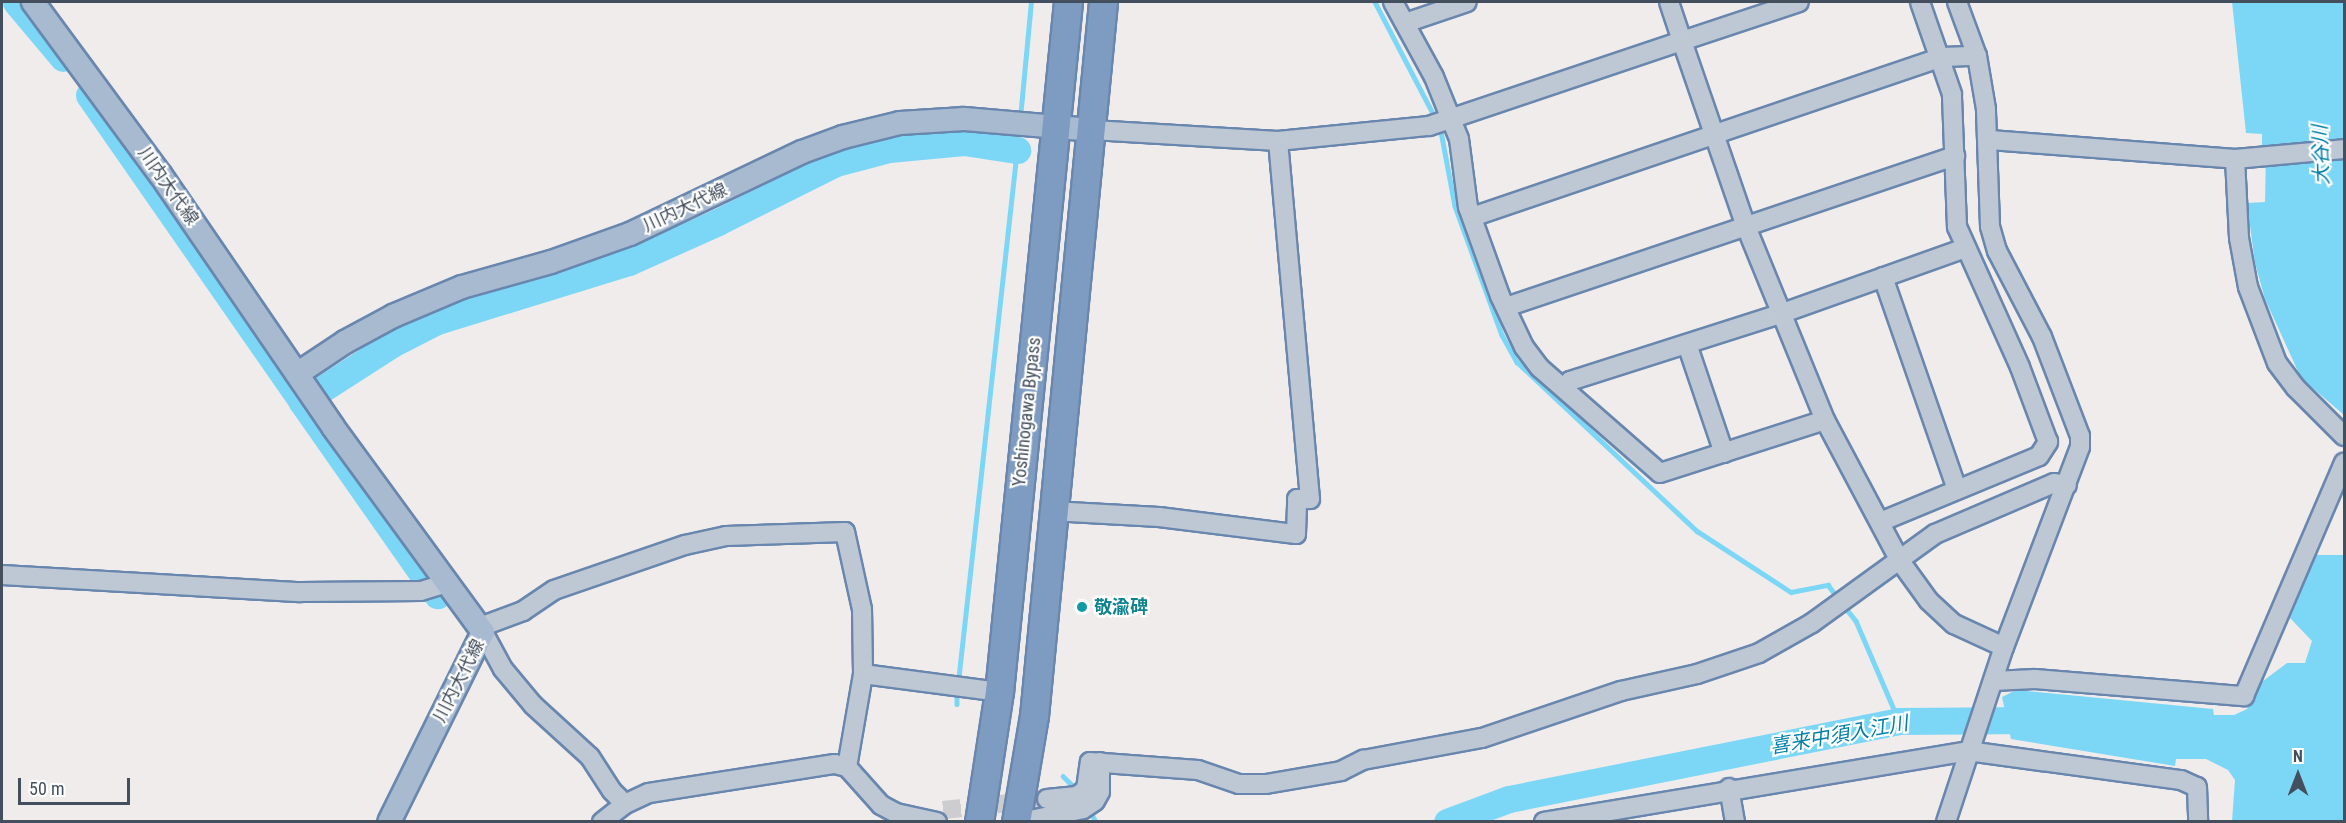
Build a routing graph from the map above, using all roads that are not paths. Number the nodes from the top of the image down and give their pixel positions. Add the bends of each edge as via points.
1 (33, 2) edge
2 (1068, 2) edge
3 (1103, 2) edge
4 (1393, 2) edge
5 (1467, 2) edge
6 (1669, 2) edge
7 (1799, 2) edge
8 (1920, 2) edge
9 (1958, 2) edge
10 (1405, 23) junction
11 (1682, 41) junction
12 (1977, 56) junction
13 (1942, 57) junction
14 (1441, 122) junction
15 (1047, 126) junction
16 (1092, 130) junction
17 (1713, 136) junction
18 (1990, 140) junction
19 (1278, 141) junction
20 (2344, 149) edge
21 (1955, 156) junction
22 (2235, 159) junction
23 (1472, 217) junction
24 (1745, 224) junction
25 (1965, 248) junction
26 (1883, 277) junction
27 (1506, 307) junction
28 (1780, 314) junction
29 (1687, 344) junction
30 (297, 374) junction
31 (1566, 387) junction
32 (1825, 420) junction
33 (2344, 436) edge
34 (1724, 453) junction
35 (2344, 463) edge
36 (2067, 485) junction
37 (1957, 489) junction
38 (1051, 511) junction
39 (1880, 522) junction
40 (1900, 561) junction
41 (2, 575) edge
42 (442, 585) junction
43 (482, 630) junction
44 (2004, 647) junction
45 (863, 674) junction
46 (1992, 684) junction
47 (986, 691) junction
48 (1970, 745) junction
49 (847, 767) junction
50 (1729, 788) junction
51 (1047, 799) tunnel mouth
52 (1085, 799) junction
53 (625, 804) junction
54 (940, 816) tunnel mouth
55 (389, 822) edge
56 (602, 822) edge
57 (979, 822) edge
58 (1016, 822) edge
59 (1021, 822) edge
60 (1544, 822) edge
61 (1735, 822) edge
62 (1946, 822) edge
63 (2198, 822) edge

1 - 30 main road, 川内大代線 via 160,174
2 - 15 highway, Yoshinogawa Bypass
3 - 16 highway, Yoshinogawa Bypass
4 - 10 street
5 - 10 street
6 - 11 street
7 - 11 street
8 - 13 street
9 - 12 street
10 - 14 street
11 - 14 street
11 - 17 street
12 - 13 street
12 - 18 street
13 - 17 street
13 - 21 street via 1952,94
14 - 19 street
14 - 23 street via 1459,140
15 - 16 main road, 川内大代線
15 - 30 main road, 川内大代線 via 964,119 900,123 843,137 802,152 630,234 552,262 462,287 393,316
15 - 47 highway, Yoshinogawa Bypass
16 - 19 street
16 - 38 highway, Yoshinogawa Bypass
17 - 23 street
17 - 24 street
18 - 22 street
18 - 36 street via 1992,234 2031,311 2080,436
19 - 38 street via 1310,499 1297,500 1296,534 1159,517
20 - 22 street
21 - 24 street
21 - 25 street via 1958,227
22 - 33 street via 2239,238 2248,287 2277,363
23 - 27 street
24 - 27 street
24 - 28 street
25 - 26 street
25 - 37 street via 2020,367 2048,442 2039,456
26 - 28 street
26 - 37 street
27 - 31 street via 1524,348 1540,368
28 - 29 street
28 - 32 street
29 - 31 street via 1570,381
29 - 34 street
30 - 42 main road, 川内大代線
31 - 34 street via 1660,473
32 - 34 street
32 - 39 street
35 - 46 street via 2244,696 2035,679
36 - 40 street via 2054,483 1935,534
36 - 44 street
37 - 39 street
38 - 58 highway, Yoshinogawa Bypass via 1034,716
39 - 40 street
40 - 44 street via 1929,601 1954,624
40 - 52 street via 1759,653 1696,674 1621,691 1482,738 1363,760 1341,771 1266,784 1239,784 1198,770 1089,762
41 - 42 street via 301,592 421,591
42 - 43 main road, 川内大代線
43 - 45 street via 554,590 685,545 726,536 845,532 861,609
43 - 53 street via 503,669 533,705 590,757
43 - 55 main road, 川内大代線
44 - 46 street
45 - 47 street
45 - 49 street
46 - 48 street
47 - 57 highway, Yoshinogawa Bypass
48 - 50 street
48 - 62 street
48 - 63 street via 2181,780 2197,787
49 - 53 street via 810,767 784,775 649,793
49 - 54 street via 870,794 896,813
50 - 60 street
50 - 61 street
51 - 52 street
52 - 59 street
53 - 56 street

